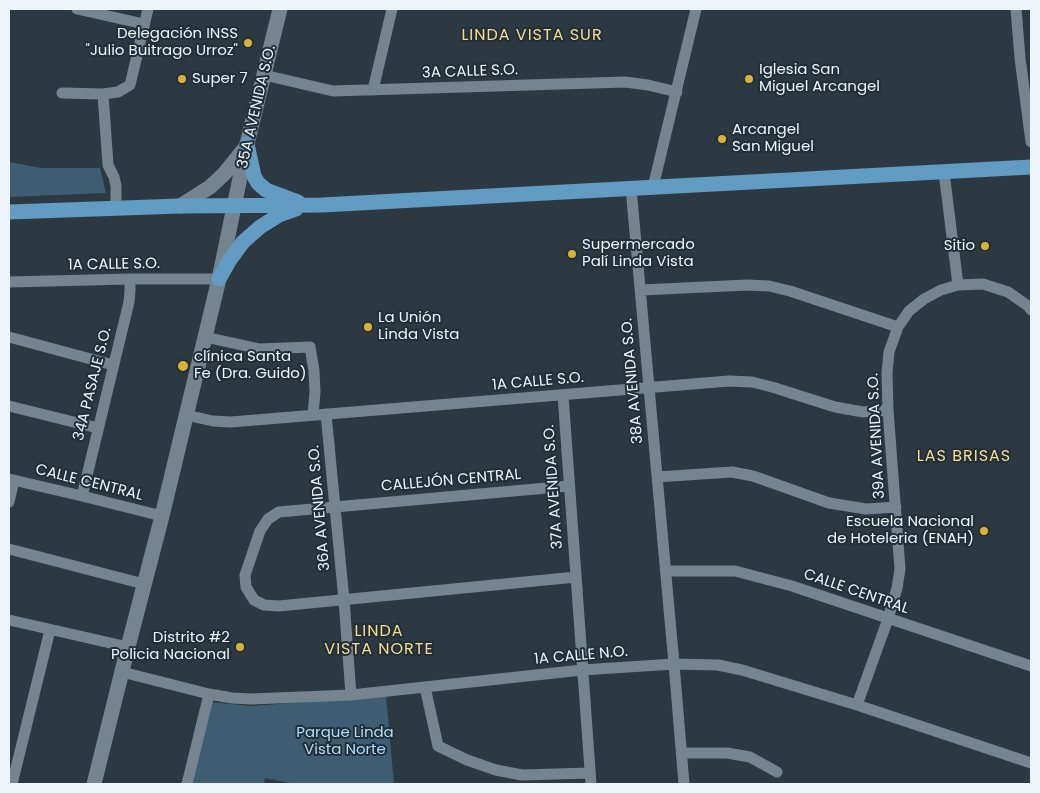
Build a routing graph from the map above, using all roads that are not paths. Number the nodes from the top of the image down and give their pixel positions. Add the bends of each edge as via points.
1 (79, 9) edge
2 (148, 9) edge
3 (280, 9) edge
4 (392, 9) edge
5 (696, 9) edge
6 (1016, 9) edge
7 (144, 24) junction
8 (264, 75) junction
9 (373, 90) junction
10 (677, 92) junction
11 (62, 93) dead end
12 (103, 94) junction
13 (1031, 142) edge
14 (248, 144) junction
15 (1031, 167) edge
16 (944, 172) junction
17 (653, 187) junction
18 (631, 188) junction
19 (180, 206) junction
20 (234, 206) junction
21 (307, 206) junction
22 (116, 208) junction
23 (9, 212) edge
24 (130, 279) junction
25 (219, 279) junction
26 (9, 282) edge
27 (958, 285) junction
28 (641, 290) junction
29 (1031, 310) edge
30 (898, 327) junction
31 (9, 337) edge
32 (205, 337) junction
33 (113, 365) junction
34 (649, 388) junction
35 (563, 395) junction
36 (9, 406) edge
37 (888, 410) junction
38 (326, 414) junction
39 (186, 415) junction
40 (313, 415) junction
41 (98, 428) junction
42 (657, 477) junction
43 (12, 480) edge
44 (569, 486) junction
45 (82, 496) junction
46 (9, 502) edge
47 (336, 507) junction
48 (896, 508) junction
49 (162, 516) junction
50 (9, 549) edge
51 (666, 571) junction
52 (576, 577) junction
53 (144, 584) junction
54 (344, 600) junction
55 (888, 619) junction
56 (9, 620) edge
57 (50, 630) junction
58 (128, 647) junction
59 (674, 664) junction
60 (1031, 666) edge
61 (582, 670) junction
62 (122, 672) junction
63 (426, 687) junction
64 (209, 694) junction
65 (351, 695) junction
66 (856, 705) junction
67 (682, 753) junction
68 (1031, 763) edge
69 (13, 764) edge
70 (777, 772) dead end
71 (590, 778) edge
72 (12, 784) edge
73 (94, 784) edge
74 (187, 784) edge
75 (684, 784) edge

1 - 7 street
2 - 7 street
3 - 8 main road, 35A AVENIDA S.O.
4 - 9 street
5 - 10 street
6 - 13 street
7 - 12 street via 130,86
8 - 9 street, 3A CALLE S.O. via 333,92
8 - 14 main road, 35A AVENIDA S.O.
9 - 10 street, 3A CALLE S.O. via 625,82
10 - 17 street
11 - 12 street
12 - 22 street via 108,166 116,186
14 - 19 main road via 224,174
14 - 20 main road, 35A AVENIDA S.O.
14 - 21 main road via 258,184
15 - 16 main road
16 - 17 main road
16 - 27 street
17 - 18 main road
18 - 21 main road
18 - 28 street, 38A AVENIDA S.O.
19 - 20 main road
19 - 22 main road
20 - 21 main road
20 - 25 main road, 35A AVENIDA S.O.
21 - 25 main road via 279,214 260,227 243,242
22 - 23 main road
24 - 25 street, 1A CALLE S.O.
24 - 26 street, 1A CALLE S.O.
24 - 33 street, 34A PASAJE S.O.
25 - 32 main road
27 - 29 street via 983,284 1008,292
27 - 30 street, 39A AVENIDA S.O. via 924,299 909,311
28 - 30 street via 769,286
28 - 34 street, 38A AVENIDA S.O.
30 - 37 street, 39A AVENIDA S.O. via 889,352
31 - 33 street
32 - 39 main road
32 - 40 street via 260,349 310,346 315,378
33 - 41 street, 34A PASAJE S.O.
34 - 35 street, 1A CALLE S.O.
34 - 37 street, 1A CALLE S.O. via 752,382 835,408 863,412
34 - 42 street, 38A AVENIDA S.O.
35 - 38 street, 1A CALLE S.O.
35 - 44 street, 37A AVENIDA S.O.
36 - 41 street
37 - 48 street, 39A AVENIDA S.O.
38 - 40 street, 1A CALLE S.O.
38 - 47 street, 36A AVENIDA S.O.
39 - 40 street, 1A CALLE S.O. via 231,422
39 - 49 main road
41 - 45 street, 34A PASAJE S.O.
42 - 48 street via 732,472 829,502 866,509
42 - 51 street, 38A AVENIDA S.O.
43 - 45 street, CALLE CENTRAL
43 - 46 street
44 - 47 street, CALLEJÓN CENTRAL
44 - 52 street, 37A AVENIDA S.O.
45 - 49 street, CALLE CENTRAL
47 - 54 street, 36A AVENIDA S.O.
47 - 54 street, CALLEJÓN CENTRAL via 279,512 268,519 260,531 245,575 246,588 254,600 264,605
48 - 55 street, 39A AVENIDA S.O. via 900,569
49 - 53 main road
50 - 53 street
51 - 55 street, CALLE CENTRAL via 735,571 792,586
51 - 59 street, 38A AVENIDA S.O.
52 - 54 street, CALLEJÓN CENTRAL
52 - 61 street, 37A AVENIDA S.O.
53 - 58 main road
54 - 65 street, 36A AVENIDA S.O.
55 - 60 street, CALLE CENTRAL
55 - 66 street, 39A AVENIDA S.O.
56 - 57 street
57 - 58 street
57 - 69 street
58 - 62 main road
59 - 61 street, 1A CALLE N.O.
59 - 66 street, 1A CALLE N.O. via 718,665 742,670
59 - 67 street, 38A AVENIDA S.O.
61 - 63 street, 1A CALLE N.O.
61 - 71 street, 37A AVENIDA S.O.
62 - 64 street, 1A CALLE N.O.
62 - 73 main road
63 - 65 street, 1A CALLE N.O.
63 - 71 street via 438,746 496,770 522,775
64 - 65 street, 1A CALLE N.O. via 251,699
64 - 74 street
66 - 68 street, 1A CALLE N.O.
67 - 70 street via 726,753 750,757
67 - 75 street, 38A AVENIDA S.O.
69 - 72 street

